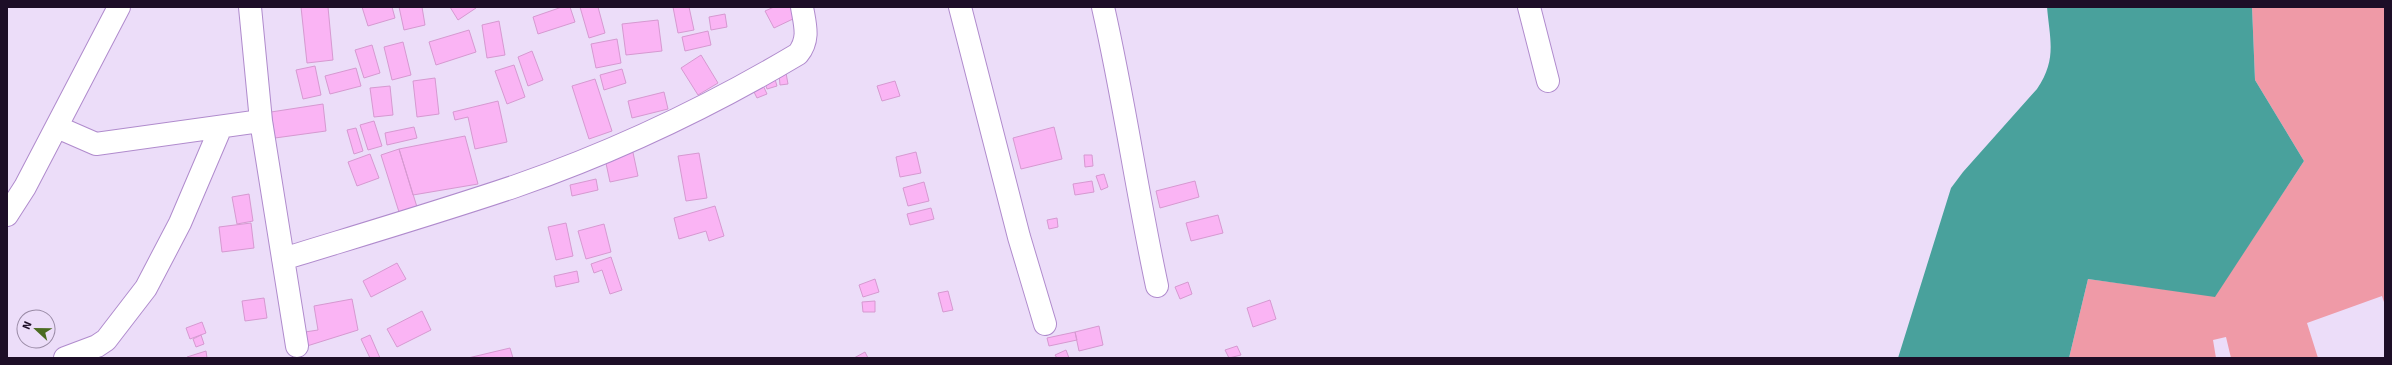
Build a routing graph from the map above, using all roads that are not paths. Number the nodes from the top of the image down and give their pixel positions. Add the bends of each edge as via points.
1 (119, 7) edge
2 (250, 7) edge
3 (802, 7) edge
4 (960, 7) edge
5 (1103, 7) edge
6 (1529, 7) edge
7 (1548, 81) dead end
8 (261, 121) junction
9 (56, 127) junction
10 (221, 127) junction
11 (7, 215) edge
12 (283, 259) junction
13 (1157, 286) dead end
14 (1044, 324) dead end
15 (297, 346) dead end
16 (64, 358) edge

1 - 9 street
2 - 8 street
3 - 12 street via 807,35 798,54 738,90 594,156 518,185
4 - 14 street
5 - 13 street
6 - 7 street
8 - 10 street
8 - 12 street
9 - 10 street via 96,144
9 - 11 street via 25,187
10 - 16 street via 180,223 146,288 106,340
12 - 15 street

